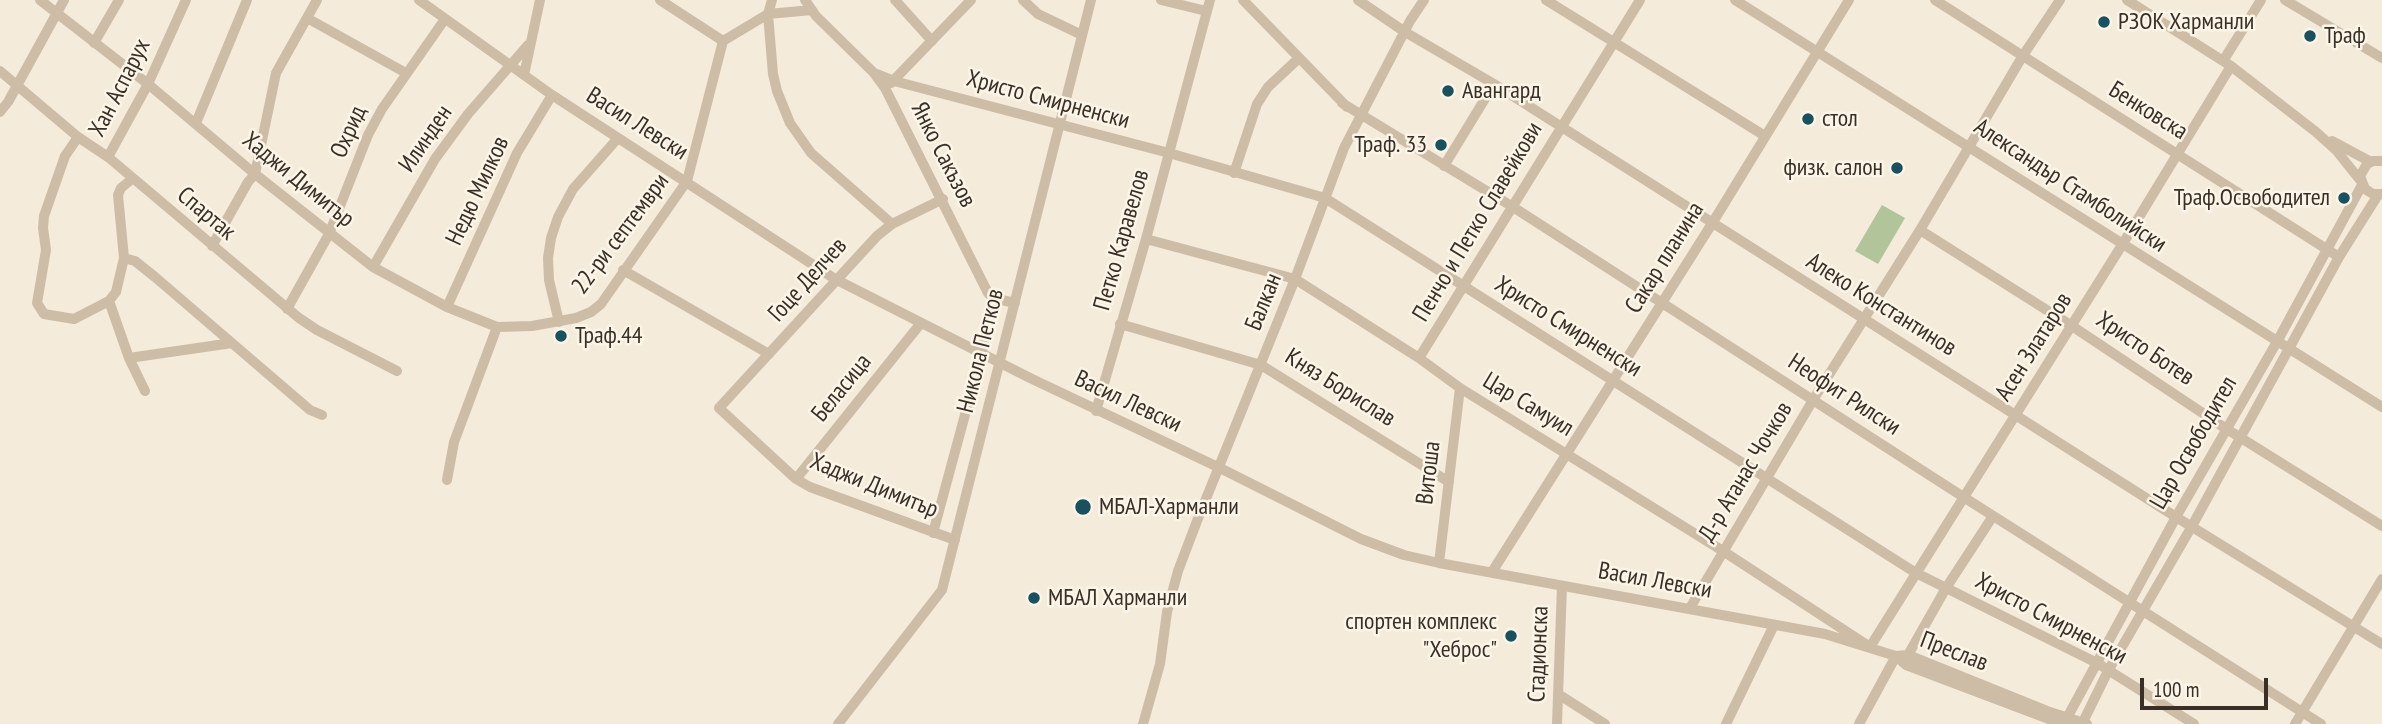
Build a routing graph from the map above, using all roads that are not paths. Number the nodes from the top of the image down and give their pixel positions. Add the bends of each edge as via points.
1 (40, 0) edge
2 (64, 0) edge
3 (119, 0) edge
4 (186, 0) edge
5 (247, 0) edge
6 (317, 0) edge
7 (419, 0) edge
8 (540, 0) edge
9 (660, 0) edge
10 (772, 0) edge
11 (805, 0) edge
12 (895, 0) edge
13 (971, 0) edge
14 (1023, 0) edge
15 (1091, 0) edge
16 (1161, 0) edge
17 (1210, 0) edge
18 (1243, 0) edge
19 (1358, 0) edge
20 (1424, 0) edge
21 (1546, 0) edge
22 (1640, 0) edge
23 (1735, 0) edge
24 (1849, 0) edge
25 (1935, 0) edge
26 (2060, 0) edge
27 (2127, 0) edge
28 (2261, 0) edge
29 (2285, 0) edge
30 (812, 10) junction
31 (1206, 11) junction
32 (57, 13) junction
33 (768, 15) junction
34 (307, 18) junction
35 (445, 19) junction
36 (1405, 32) junction
37 (1082, 35) junction
38 (723, 41) junction
39 (932, 41) junction
40 (1614, 41) junction
41 (94, 43) junction
42 (528, 45) junction
43 (1817, 52) junction
44 (2022, 57) junction
45 (2382, 58) edge
46 (1298, 59) junction
47 (2227, 64) junction
48 (510, 66) junction
49 (0, 71) edge
50 (406, 73) junction
51 (874, 73) junction
52 (524, 75) junction
53 (894, 81) junction
54 (148, 84) junction
55 (1494, 84) junction
56 (17, 85) junction
57 (885, 88) junction
58 (552, 95) junction
59 (0, 112) edge
60 (1361, 117) junction
61 (197, 123) junction
62 (1060, 125) junction
63 (1560, 128) junction
64 (2316, 132) junction
65 (1765, 136) junction
66 (78, 137) junction
67 (618, 138) junction
68 (1969, 146) junction
69 (2382, 149) edge
70 (1169, 153) junction
71 (2177, 154) junction
72 (108, 157) junction
73 (2375, 161) edge
74 (1444, 166) junction
75 (1234, 173) junction
76 (255, 174) junction
77 (132, 179) junction
78 (687, 181) junction
79 (2361, 183) junction
80 (2380, 195) edge
81 (1325, 198) junction
82 (943, 199) junction
83 (1513, 207) junction
84 (1713, 222) junction
85 (892, 224) junction
86 (1920, 230) junction
87 (329, 234) junction
88 (1146, 239) junction
89 (2122, 245) junction
90 (212, 246) junction
91 (2326, 250) junction
92 (2339, 257) junction
93 (124, 258) junction
94 (373, 267) junction
95 (623, 270) junction
96 (835, 279) junction
97 (1296, 279) junction
98 (1465, 286) junction
99 (993, 298) junction
100 (109, 301) junction
101 (1662, 302) junction
102 (1016, 303) junction
103 (447, 307) junction
104 (287, 309) junction
105 (1863, 320) junction
106 (559, 322) junction
107 (921, 323) junction
108 (1120, 324) junction
109 (2072, 326) junction
110 (497, 327) junction
111 (2278, 340) junction
112 (232, 343) junction
113 (2291, 349) junction
114 (982, 352) junction
115 (769, 354) junction
116 (129, 358) junction
117 (1419, 358) junction
118 (1000, 362) junction
119 (1261, 365) junction
120 (397, 371) dead end
121 (1613, 380) junction
122 (1460, 388) junction
123 (145, 391) dead end
124 (1813, 400) junction
125 (2382, 407) edge
126 (719, 408) joint
127 (1096, 411) junction
128 (323, 415) dead end
129 (2016, 415) junction
130 (2225, 428) junction
131 (2241, 437) junction
132 (1567, 453) junction
133 (1220, 468) junction
134 (796, 479) junction
135 (1767, 479) junction
136 (447, 480) dead end
137 (1449, 482) junction
138 (1965, 498) junction
139 (1993, 516) junction
140 (2176, 517) junction
141 (2192, 526) junction
142 (2382, 526) edge
143 (933, 533) junction
144 (955, 540) junction
145 (1723, 551) junction
146 (1439, 563) junction
147 (1492, 572) junction
148 (1916, 573) junction
149 (2382, 579) edge
150 (1562, 586) junction
151 (1946, 588) junction
152 (2130, 603) junction
153 (1690, 608) junction
154 (2144, 611) junction
155 (1774, 625) junction
156 (2354, 625) junction
157 (2382, 643) edge
158 (1870, 647) junction
159 (1908, 655) junction
160 (1896, 656) junction
161 (2097, 663) junction
162 (2108, 671) junction
163 (1559, 694) junction
164 (2302, 712) junction
165 (2066, 721) edge
166 (2084, 723) edge
167 (838, 724) edge
168 (1143, 724) edge
169 (1557, 724) edge
170 (1605, 724) edge
171 (1726, 724) edge
172 (1858, 724) edge
173 (2194, 724) edge
174 (2295, 724) edge
175 (2321, 724) edge

1 - 32 street, Хаджи Димитър
2 - 32 street
3 - 41 street
4 - 54 street, Хан Аспарух
5 - 61 street
6 - 34 street
7 - 35 street, Васил Левски
8 - 42 street, Илинден
9 - 38 street
10 - 33 street
11 - 30 street, Янко Сакъзов
12 - 39 street
13 - 39 street
14 - 37 street via 1038,14
15 - 37 street, Никола Петков
16 - 31 street
17 - 31 street, Петко Каравелов
18 - 46 street, Неофит Рилски
19 - 36 street, Алеко Константинов
20 - 36 street, Балкан
21 - 40 street
22 - 40 street, Пенчо и Петко Славейкови
23 - 43 street, Александър Стамболийски
24 - 43 street, Сакар планина
25 - 44 street, Бенковска
26 - 44 street, Д-р Атанас Чочков
27 - 47 street
28 - 47 street, Асен Златаров
29 - 45 street
30 - 33 street
30 - 51 street, Янко Сакъзов
31 - 70 street, Петко Каравелов
32 - 41 street, Хаджи Димитър
32 - 56 street
33 - 38 street
33 - 85 street via 777,91 801,142
34 - 50 street
34 - 76 street via 276,73
35 - 48 street, Васил Левски
35 - 50 street, Охрид
36 - 55 street, Алеко Константинов
36 - 60 street, Балкан
37 - 62 street, Никола Петков
38 - 78 street, 22-ри септември
39 - 53 street
40 - 63 street, Пенчо и Петко Славейкови
40 - 65 street
41 - 54 street, Хаджи Димитър
42 - 48 street, Илинден
42 - 52 street, Илинден
43 - 65 street, Сакар планина
43 - 68 street, Александър Стамболийски
44 - 68 street, Д-р Атанас Чочков
44 - 71 street, Бенковска
46 - 60 street, Неофит Рилски
46 - 75 street via 1257,104
47 - 64 street
47 - 71 street, Асен Златаров
48 - 52 street, Васил Левски
48 - 94 street, Илинден via 435,159
49 - 56 street, Спартак
50 - 87 street, Охрид via 368,135
51 - 53 street, Христо Смирненски
51 - 57 street, Янко Сакъзов
52 - 58 street, Васил Левски
53 - 57 street
53 - 62 street, Христо Смирненски
54 - 61 street, Хаджи Димитър
54 - 72 street, Хан Аспарух
55 - 63 street, Алеко Константинов
55 - 74 street
56 - 59 street
56 - 66 street, Спартак
57 - 82 street, Янко Сакъзов
58 - 67 street, Васил Левски
58 - 103 street, Недю Милков via 517,153
60 - 74 street, Неофит Рилски
60 - 81 street, Балкан
61 - 76 street, Хаджи Димитър
62 - 70 street, Христо Смирненски
62 - 102 street, Никола Петков
63 - 83 street, Пенчо и Петко Славейкови
63 - 84 street, Алеко Константинов
64 - 73 street
64 - 79 street
65 - 84 street, Сакар планина
66 - 72 street, Спартак
66 - 100 street, Хан Аспарух via 65,156 44,216 46,250 37,303 48,316 74,319
67 - 78 street, Васил Левски
67 - 106 street via 573,189 558,217 548,258
68 - 86 street, Д-р Атанас Чочков
68 - 89 street, Александър Стамболийски
69 - 73 street, Цар Освободител
70 - 75 street, Христо Смирненски
70 - 88 street, Петко Каравелов
71 - 89 street, Асен Златаров
71 - 91 street, Бенковска
72 - 77 street, Спартак
73 - 79 street, Цар Освободител via 2364,167
74 - 83 street, Неофит Рилски
75 - 81 street, Христо Смирненски
76 - 87 street, Хаджи Димитър
76 - 90 street
77 - 90 street, Спартак
77 - 93 street via 118,195
78 - 95 street, 22-ри септември
78 - 96 street, Васил Левски
79 - 80 street via 2368,192
79 - 91 street, Цар Освободител
80 - 92 street, Цар Освободител
81 - 97 street, Балкан
81 - 98 street, Христо Смирненски
82 - 85 street, Гоце Делчев
82 - 99 street, Янко Сакъзов
83 - 98 street, Пенчо и Петко Славейкови
83 - 101 street, Неофит Рилски
84 - 101 street, Сакар планина
84 - 105 street, Алеко Константинов
85 - 96 street, Гоце Делчев
86 - 105 street, Д-р Атанас Чочков
86 - 109 street, Христо Ботев
87 - 94 street, Хаджи Димитър
87 - 104 street, Охрид
88 - 97 street, Цар Самуил
88 - 108 street, Петко Каравелов
89 - 109 street, Асен Златаров
89 - 111 street, Александър Стамболийски
90 - 104 street, Спартак
91 - 92 street, Бенковска
91 - 111 street, Цар Освободител
92 - 113 street, Цар Освободител
93 - 100 street via 116,292
93 - 112 street via 135,261
94 - 103 street, Хаджи Димитър
95 - 106 street, 22-ри септември via 601,304
95 - 115 street
96 - 107 street, Васил Левски
96 - 115 street, Гоце Делчев
97 - 117 street, Цар Самуил
97 - 119 street, Балкан
98 - 117 street, Пенчо и Петко Славейкови
98 - 121 street, Христо Смирненски
99 - 102 street
99 - 114 street
100 - 116 street
101 - 121 street, Сакар планина
101 - 124 street, Неофит Рилски
102 - 118 street, Никола Петков
103 - 110 street, Хаджи Димитър
104 - 120 street, Спартак via 317,330
105 - 124 street, Д-р Атанас Чочков
105 - 129 street, Алеко Константинов
106 - 110 street, Хаджи Димитър
107 - 114 street, Васил Левски
107 - 134 street, Беласица
108 - 119 street, Княз Борислав
108 - 127 street, Петко Каравелов
109 - 129 street, Асен Златаров
109 - 130 street, Христо Ботев
110 - 136 street via 454,442
111 - 113 street, Александър Стамболийски
111 - 130 street, Цар Освободител
112 - 116 street
112 - 128 street via 310,410
113 - 125 street, Александър Стамболийски
113 - 131 street, Цар Освободител
114 - 118 street, Васил Левски
114 - 143 street
115 - 126 street, Гоце Делчев
116 - 123 street
117 - 122 street, Цар Самуил
118 - 127 street, Васил Левски
118 - 144 street, Никола Петков
119 - 133 street, Балкан
119 - 137 street, Княз Борислав
121 - 132 street, Сакар планина
121 - 135 street, Христо Смирненски
122 - 132 street, Цар Самуил
122 - 137 street, Витоша
124 - 135 street, Д-р Атанас Чочков
124 - 138 street, Неофит Рилски
126 - 134 street, Хаджи Димитър
127 - 133 street, Васил Левски
129 - 138 street, Асен Златаров
129 - 140 street, Алеко Константинов
130 - 131 street, Христо Ботев
130 - 140 street, Цар Освободител
131 - 141 street, Цар Освободител
131 - 142 street, Христо Ботев
132 - 145 street, Цар Самуил
132 - 147 street, Сакар планина
133 - 146 street, Васил Левски via 1361,539
133 - 168 street, Балкан via 1178,571
134 - 143 street, Хаджи Димитър via 827,495
135 - 145 street, Д-р Атанас Чочков
135 - 148 street, Христо Смирненски
137 - 146 street, Витоша
138 - 139 street, Неофит Рилски
138 - 148 street, Асен Златаров
139 - 151 street
139 - 152 street, Неофит Рилски
140 - 141 street, Алеко Константинов
140 - 152 street, Цар Освободител
141 - 154 street, Цар Освободител
141 - 156 street, Алеко Константинов
143 - 144 street, Хаджи Димитър
144 - 167 street, Никола Петков via 942,590
145 - 153 street, Д-р Атанас Чочков
145 - 158 street, Цар Самуил
146 - 147 street, Васил Левски
147 - 150 street, Васил Левски
148 - 151 street, Христо Смирненски
148 - 158 street, Асен Златаров
149 - 156 street
150 - 153 street, Васил Левски
150 - 163 street, Стадионска
151 - 159 street
151 - 161 street, Христо Смирненски
152 - 154 street, Неофит Рилски
152 - 161 street, Цар Освободител
153 - 155 street, Васил Левски
154 - 162 street, Цар Освободител
154 - 164 street, Неофит Рилски
155 - 158 street, Васил Левски
155 - 171 street
156 - 157 street, Алеко Константинов
156 - 164 street
158 - 160 street, Васил Левски
159 - 160 street, Преслав
159 - 165 street, Преслав
160 - 165 street, Преслав via 1906,665
160 - 172 street
161 - 162 street, Христо Смирненски
161 - 165 street, Цар Освободител
162 - 166 street, Цар Освободител
162 - 173 street, Христо Смирненски
163 - 169 street, Стадионска
163 - 170 street
164 - 174 street
164 - 175 street, Неофит Рилски
165 - 166 street, Преслав

